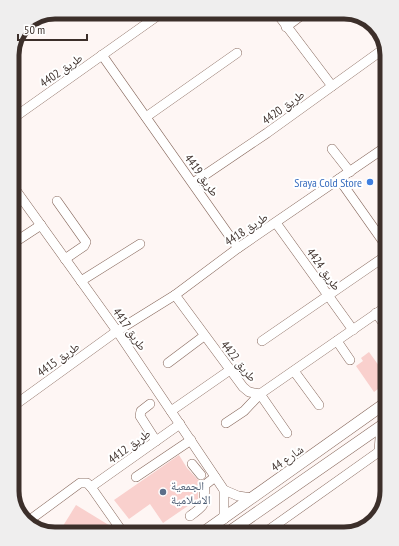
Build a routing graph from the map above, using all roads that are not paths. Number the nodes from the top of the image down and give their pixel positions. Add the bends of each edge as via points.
1 (153, 19) edge
2 (281, 19) edge
3 (297, 19) edge
4 (286, 27) junction
5 (380, 52) edge
6 (236, 53) dead end
7 (102, 55) junction
8 (332, 86) junction
9 (19, 114) edge
10 (146, 117) junction
11 (332, 149) dead end
12 (380, 151) edge
13 (350, 172) junction
14 (339, 179) junction
15 (193, 183) junction
16 (19, 195) edge
17 (57, 201) dead end
18 (276, 223) junction
19 (41, 225) junction
20 (380, 235) edge
21 (19, 239) edge
22 (140, 244) dead end
23 (238, 248) junction
24 (65, 259) junction
25 (380, 260) edge
26 (81, 281) junction
27 (175, 295) junction
28 (329, 296) junction
29 (380, 311) edge
30 (376, 314) junction
31 (380, 319) edge
32 (353, 330) junction
33 (117, 331) junction
34 (204, 336) junction
35 (262, 341) dead end
36 (337, 342) junction
37 (350, 360) dead end
38 (168, 363) dead end
39 (230, 370) junction
40 (294, 371) junction
41 (260, 394) junction
42 (19, 402) edge
43 (150, 404) dead end
44 (319, 405) dead end
45 (380, 407) edge
46 (171, 411) junction
47 (226, 423) dead end
48 (180, 424) junction
49 (380, 426) edge
50 (286, 433) dead end
51 (191, 440) junction
52 (156, 441) junction
53 (380, 451) edge
54 (206, 463) junction
55 (196, 470) dead end
56 (136, 477) dead end
57 (215, 477) junction
58 (92, 487) junction
59 (224, 490) junction
60 (252, 498) junction
61 (190, 516) dead end
62 (32, 519) edge
63 (224, 519) junction
64 (119, 527) edge
65 (212, 527) edge
66 (236, 527) edge
67 (273, 527) edge

1 - 7 street, طريق 4402
2 - 4 street
3 - 4 street
4 - 8 street
5 - 8 street, طريق 4420
6 - 10 street
7 - 9 street, طريق 4402
7 - 10 street, طريق 4419
8 - 15 street, طريق 4420
10 - 15 street, طريق 4419
11 - 13 street
12 - 13 street, طريق 4418
13 - 14 street, طريق 4418
14 - 18 street, طريق 4418
14 - 20 street
15 - 23 street, طريق 4419
16 - 19 street, طريق 4417
17 - 24 street via 86,242
18 - 23 street, طريق 4418
18 - 28 street, طريق 4424
19 - 21 street
19 - 24 street, طريق 4417
22 - 26 street
23 - 27 street, طريق 4418
24 - 26 street, طريق 4417
25 - 28 street
26 - 33 street, طريق 4417
27 - 33 street, طريق 4418
27 - 34 street, طريق 4422
28 - 32 street, طريق 4424
28 - 35 street
29 - 30 street, طريق 4422
30 - 31 street
30 - 32 street, طريق 4422
32 - 36 street, طريق 4422
33 - 42 street, طريق 4415
33 - 46 street, طريق 4417
34 - 38 street, طريق 4422
34 - 39 street, طريق 4422
36 - 37 street
36 - 40 street, طريق 4422
39 - 41 street, طريق 4422 via 249,392
39 - 46 street
40 - 41 street, طريق 4422
40 - 44 street
41 - 47 street, طريق 4422 via 244,411
41 - 50 street, طريق 4422
43 - 52 street via 142,410 140,416
45 - 60 main road, شارع 44
46 - 48 street, طريق 4417
48 - 51 street, طريق 4417
48 - 52 street, طريق 4412
49 - 66 main road
51 - 54 street, طريق 4417
51 - 56 street
52 - 58 street, طريق 4412
53 - 67 street
54 - 55 street
54 - 57 street, طريق 4417
57 - 59 street, طريق 4417
57 - 61 street via 206,485 203,505
58 - 62 street via 87,483 80,483
58 - 64 street
59 - 60 street
59 - 63 street
60 - 63 main road, شارع 44
63 - 65 main road, شارع 44

